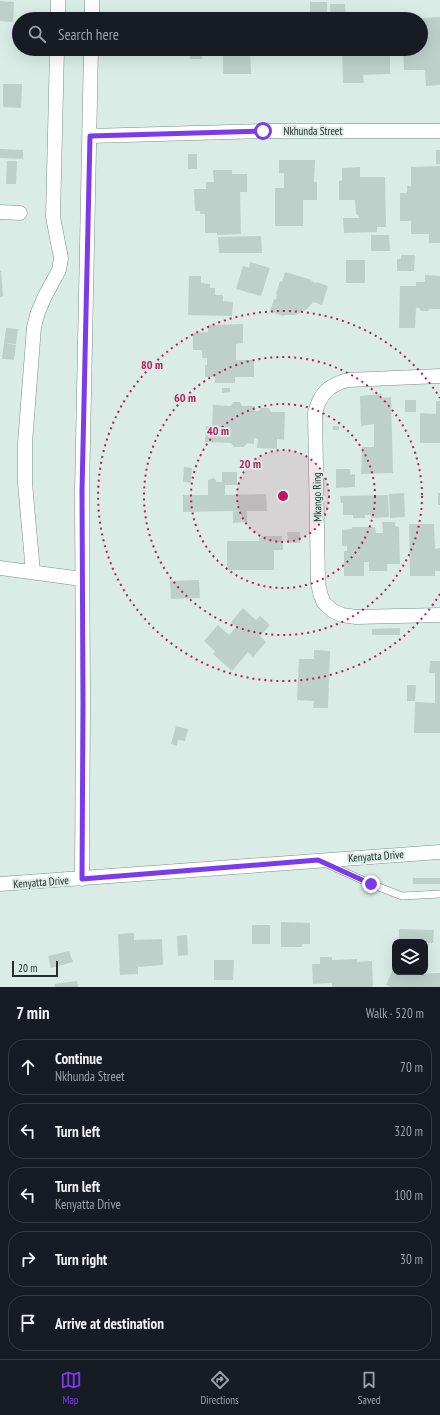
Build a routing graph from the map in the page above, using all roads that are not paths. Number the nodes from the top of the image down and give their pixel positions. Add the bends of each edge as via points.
1 (58, 0) edge
2 (92, 0) edge
3 (58, 12) edge
4 (92, 12) edge
5 (57, 56) edge
6 (91, 56) edge
7 (440, 131) edge
8 (90, 136) junction
9 (0, 212) edge
10 (20, 212) dead end
11 (440, 376) edge
12 (0, 568) edge
13 (33, 572) junction
14 (82, 579) junction
15 (440, 615) edge
16 (440, 852) edge
17 (318, 860) junction
18 (82, 879) junction
19 (0, 884) edge
20 (440, 894) edge

1 - 3 street
2 - 4 street
5 - 13 street via 53,217 61,258 59,270 38,312 34,327 25,443 25,483
6 - 8 street
7 - 8 street, Nkhunda Street via 263,131
8 - 14 street
9 - 10 street
11 - 15 street, Mkango Ring via 348,380 336,383 323,394 315,413 318,584 324,603 342,615 356,617
12 - 13 street
13 - 14 street
14 - 18 street
16 - 17 street, Kenyatta Drive
17 - 18 street, Kenyatta Drive
17 - 20 lane via 402,896
18 - 19 street, Kenyatta Drive

